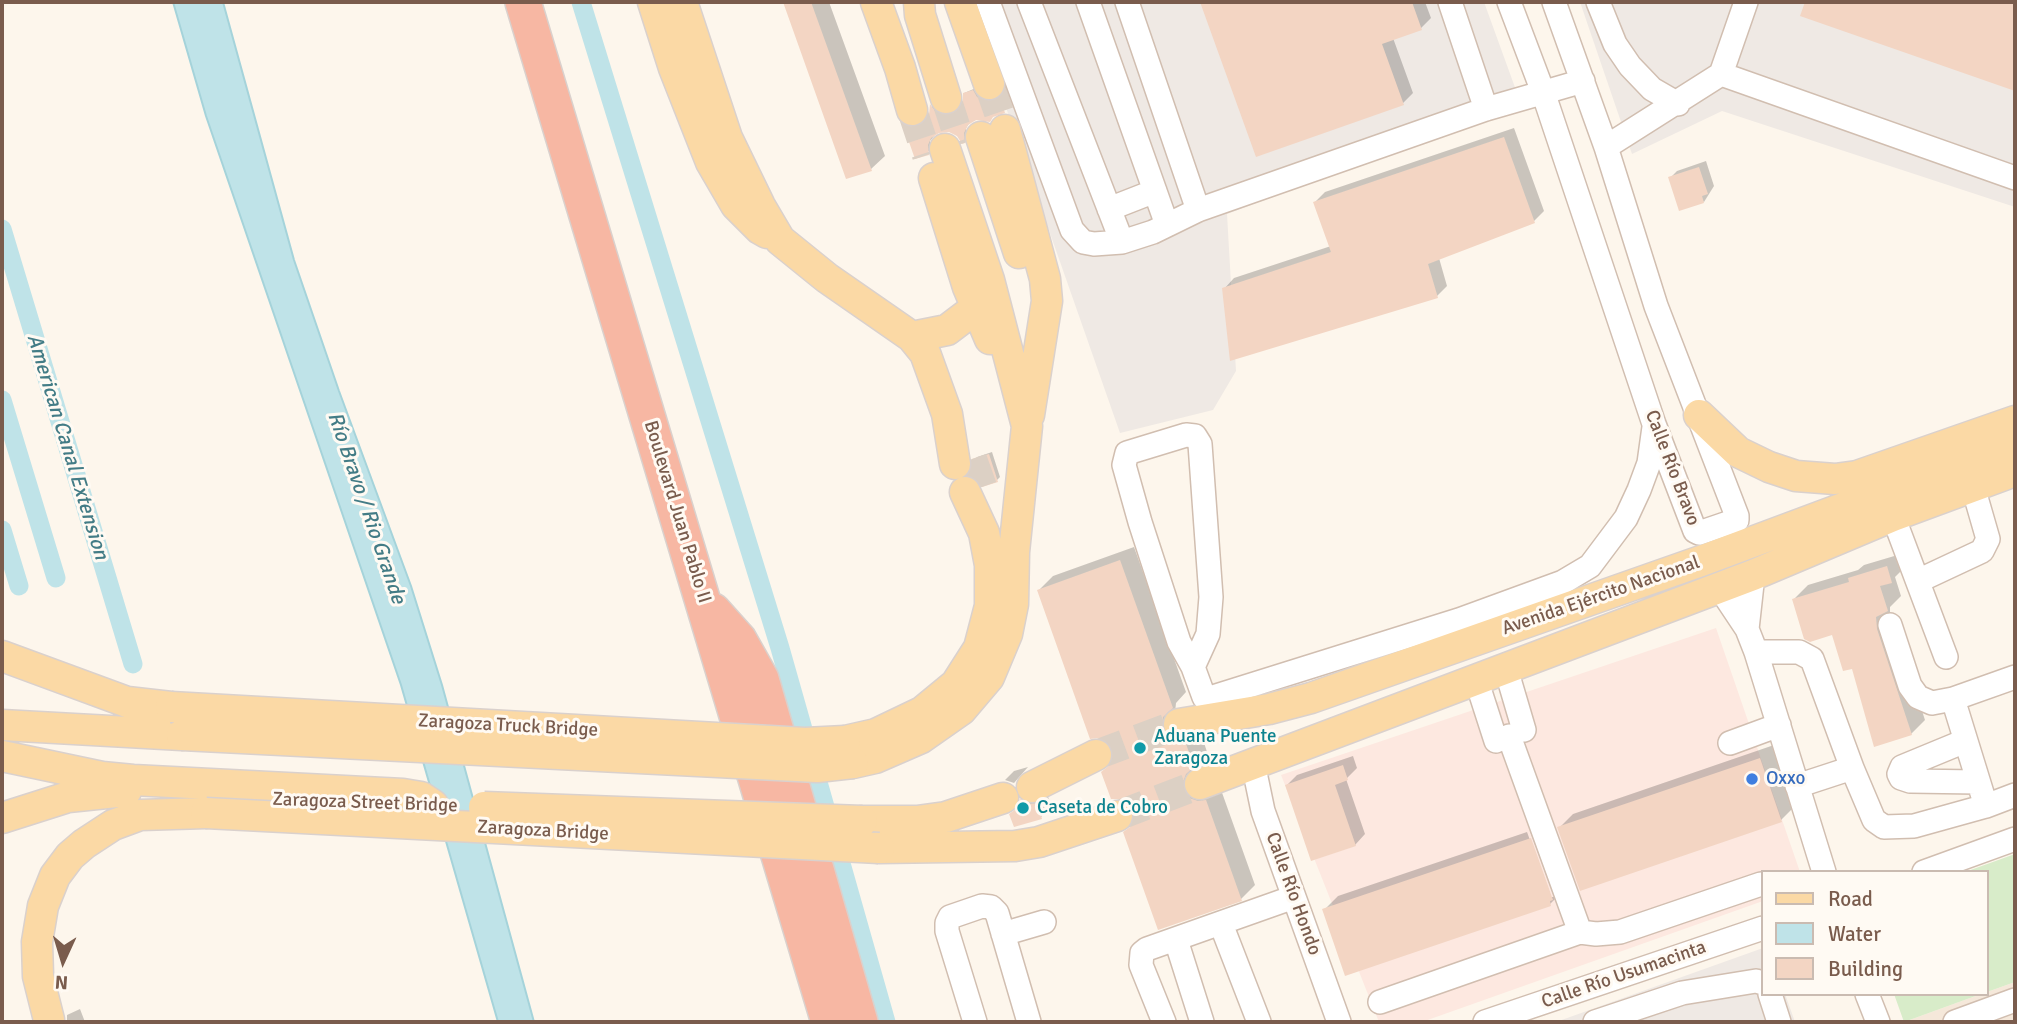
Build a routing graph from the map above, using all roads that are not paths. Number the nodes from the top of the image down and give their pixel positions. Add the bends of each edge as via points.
1 (523, 2) edge
2 (653, 2) edge
3 (682, 2) edge
4 (876, 2) edge
5 (960, 2) edge
6 (988, 2) edge
7 (1029, 2) edge
8 (1088, 2) edge
9 (1127, 2) edge
10 (1450, 2) edge
11 (1509, 2) edge
12 (1554, 2) edge
13 (1598, 2) edge
14 (1746, 2) edge
15 (914, 3) edge
16 (1721, 75) junction
17 (1583, 81) junction
18 (1544, 92) junction
19 (949, 97) junction
20 (1678, 104) junction
21 (1486, 109) junction
22 (964, 143) junction
23 (1606, 147) junction
24 (2015, 178) edge
25 (1155, 191) junction
26 (1109, 209) junction
27 (1198, 210) junction
28 (1167, 225) junction
29 (1631, 225) junction
30 (780, 240) junction
31 (1594, 240) junction
32 (1122, 242) junction
33 (976, 308) junction
34 (912, 337) junction
35 (1699, 415) junction
36 (2015, 421) edge
37 (1654, 424) junction
38 (1027, 426) junction
39 (2015, 443) edge
40 (964, 461) tunnel mouth
41 (2015, 471) edge
42 (1929, 475) junction
43 (1973, 487) junction
44 (973, 489) tunnel mouth
45 (1893, 516) junction
46 (1753, 575) junction
47 (1918, 581) junction
48 (1719, 587) junction
49 (704, 599) junction
50 (1890, 625) dead end
51 (1747, 629) junction
52 (1756, 652) junction
53 (2, 656) edge
54 (1946, 657) dead end
55 (1193, 667) junction
56 (1506, 669) junction
57 (2015, 677) edge
58 (1476, 679) junction
59 (1953, 699) junction
60 (176, 721) junction
61 (1179, 724) tunnel mouth
62 (2, 725) edge
63 (1779, 725) junction
64 (1510, 736) junction
65 (1965, 741) junction
66 (1730, 743) dead end
67 (849, 752) junction
68 (1096, 755) tunnel mouth
69 (1253, 763) junction
70 (3, 767) edge
71 (1852, 768) junction
72 (1977, 782) junction
73 (1200, 783) tunnel mouth
74 (1797, 786) junction
75 (1031, 787) dead end
76 (121, 791) junction
77 (2015, 795) edge
78 (68, 797) junction
79 (1003, 798) dead end
80 (204, 805) junction
81 (433, 805) junction
82 (1986, 806) junction
83 (1117, 816) tunnel mouth
84 (2, 819) edge
85 (2015, 839) edge
86 (1823, 870) edge
87 (1930, 870) edge
88 (1761, 884) dead end
89 (1294, 897) junction
90 (1044, 922) dead end
91 (1221, 924) junction
92 (1762, 928) edge
93 (1580, 932) junction
94 (1003, 934) junction
95 (1176, 940) junction
96 (1762, 983) edge
97 (1771, 996) edge
98 (1868, 996) edge
99 (2015, 1000) edge
100 (1380, 1002) dead end
101 (55, 1021) edge
102 (829, 1022) edge
103 (860, 1022) edge
104 (975, 1022) edge
105 (1029, 1022) edge
106 (1164, 1022) edge
107 (1202, 1022) edge
108 (1259, 1022) edge
109 (1339, 1022) edge
110 (1485, 1022) edge
111 (1595, 1022) edge
112 (1779, 1022) edge
113 (1878, 1022) edge
114 (1955, 1022) edge

1 - 49 highway, Boulevard Juan Pablo II
2 - 30 main road via 710,162 746,217
3 - 30 main road via 727,138
4 - 19 main road via 901,68
5 - 19 main road
6 - 32 street via 1072,230 1083,242
7 - 26 street
8 - 25 street
9 - 27 street
10 - 21 street
11 - 18 street, Calle Río Bravo
12 - 17 street, Calle Río Bravo
13 - 20 street via 1615,44 1639,78
14 - 16 street
15 - 19 main road
15 - 19 main road
16 - 20 street
16 - 24 street
17 - 18 street
17 - 23 street, Calle Río Bravo
18 - 21 street
18 - 31 street, Calle Río Bravo
20 - 23 street
21 - 27 street
22 - 33 main road via 968,287
22 - 38 main road via 989,281
22 - 38 main road via 1045,279 1047,301
23 - 29 street, Calle Río Bravo
25 - 26 street
25 - 28 street
26 - 32 street
27 - 28 street
28 - 32 street
29 - 31 street
29 - 35 street, Calle Río Bravo via 1656,306
30 - 34 main road
31 - 37 street, Calle Río Bravo
33 - 34 main road via 947,330
33 - 38 main road
34 - 40 main road via 925,353
35 - 36 main road via 1738,452 1769,467 1796,476 1835,479 1857,477
35 - 37 street, Calle Río Bravo via 1737,520 1699,533
37 - 55 street via 1649,463 1626,518 1590,566 1563,582 1459,620 1210,698 1204,697
38 - 67 main road via 1013,604 1007,634 989,677 943,725 897,750
39 - 42 main road, Avenida Ejército Nacional
41 - 43 main road, Avenida Ejército Nacional
42 - 48 main road via 1853,519 1726,571
42 - 61 main road, Avenida Ejército Nacional via 1311,698
43 - 45 main road, Avenida Ejército Nacional
43 - 47 street via 1988,539 1982,551
44 - 67 main road via 990,565 990,606 979,648 956,684 922,712
45 - 46 main road, Avenida Ejército Nacional
45 - 47 street
46 - 48 main road, Avenida Ejército Nacional
46 - 51 street
47 - 54 street
48 - 51 street
48 - 56 main road, Avenida Ejército Nacional
49 - 102 highway, Boulevard Juan Pablo II
49 - 103 highway via 739,640 761,679
50 - 59 street via 1917,697 1932,703
51 - 52 street
52 - 63 street
52 - 71 street via 1799,652 1812,659
53 - 60 main road
55 - 55 street via 1179,642 1124,461 1127,453 1191,434 1200,444 1211,597 1208,634
56 - 58 main road, Avenida Ejército Nacional
56 - 64 street
57 - 59 street
58 - 64 street
58 - 69 main road, Avenida Ejército Nacional
59 - 65 street
60 - 62 main road
60 - 67 main road, Zaragoza Truck Bridge, bridge via 817,767
63 - 66 street
63 - 74 street
64 - 93 street
65 - 72 street
65 - 72 street via 1902,766 1899,774 1910,781
68 - 75 main road
69 - 73 main road, Avenida Ejército Nacional
69 - 89 street, Calle Río Hondo via 1263,811
70 - 76 main road
70 - 81 main road via 133,780 403,794
71 - 74 street
71 - 82 street via 1874,820 1884,827 1914,826
72 - 82 street
74 - 86 street
76 - 78 main road
76 - 80 main road
77 - 82 street
78 - 84 main road
78 - 84 main road via 36,799
79 - 81 main road, Zaragoza Street Bridge, bridge via 946,817 917,821
80 - 81 main road, Zaragoza Street Bridge
80 - 83 main road, Zaragoza Bridge, bridge via 879,848 1015,846
80 - 84 main road via 141,798
80 - 101 main road via 140,815 113,825 70,856 55,876 38,925 37,948 38,976
85 - 87 street
88 - 93 street via 1620,932
89 - 91 street
89 - 109 street, Calle Río Hondo
90 - 94 street
91 - 95 street
91 - 108 street
92 - 110 street, Calle Río Usumacinta
93 - 100 street
94 - 104 street via 991,907 950,917 947,923
94 - 105 street
95 - 106 street via 1147,949 1141,958
95 - 107 street
96 - 111 street via 1682,993
97 - 112 street
98 - 113 street
99 - 114 street

